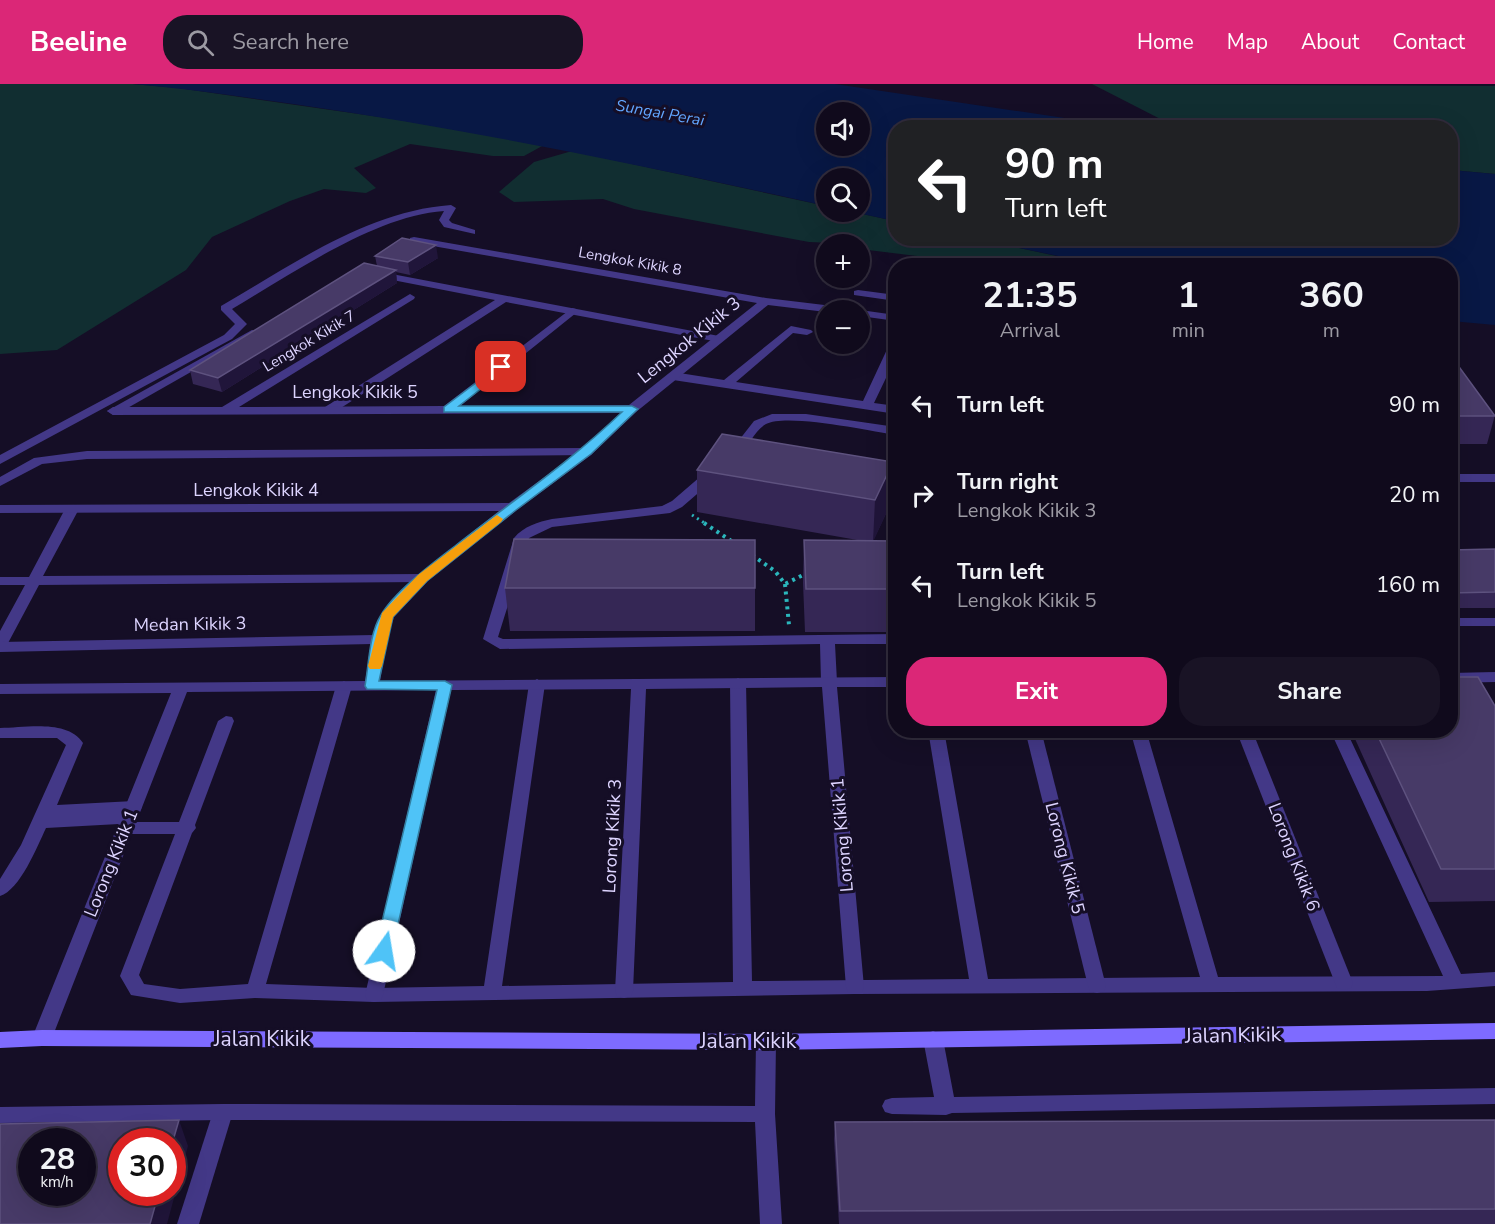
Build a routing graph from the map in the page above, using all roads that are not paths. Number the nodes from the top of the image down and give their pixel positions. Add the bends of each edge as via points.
1 (471, 232) dead end
2 (410, 241) edge
3 (380, 259) edge
4 (858, 293) dead end
5 (410, 297) dead end
6 (888, 297) edge
7 (506, 298) junction
8 (766, 301) junction
9 (816, 307) edge
10 (572, 311) junction
11 (870, 314) edge
12 (888, 317) edge
13 (258, 329) edge
14 (807, 332) dead end
15 (719, 339) junction
16 (888, 360) edge
17 (673, 376) junction
18 (725, 385) junction
19 (867, 406) junction
20 (632, 409) junction
21 (888, 409) edge
22 (329, 410) junction
23 (447, 410) junction
24 (224, 411) junction
25 (888, 430) edge
26 (587, 452) junction
27 (0, 460) edge
28 (750, 463) edge
29 (719, 467) edge
30 (1458, 478) edge
31 (1495, 478) edge
32 (0, 482) edge
33 (512, 507) junction
34 (0, 509) edge
35 (72, 509) junction
36 (423, 578) junction
37 (34, 580) junction
38 (0, 581) edge
39 (1458, 622) edge
40 (1495, 622) edge
41 (380, 639) junction
42 (827, 639) junction
43 (888, 639) edge
44 (0, 646) edge
45 (1495, 677) edge
46 (1458, 678) edge
47 (829, 682) junction
48 (888, 682) edge
49 (738, 683) junction
50 (537, 684) junction
51 (639, 684) junction
52 (445, 685) junction
53 (344, 686) junction
54 (372, 686) junction
55 (181, 687) junction
56 (0, 689) edge
57 (226, 721) dead end
58 (0, 733) edge
59 (937, 738) edge
60 (1035, 738) edge
61 (1140, 738) edge
62 (1247, 738) edge
63 (1342, 738) edge
64 (42, 817) junction
65 (129, 818) junction
66 (188, 828) junction
67 (0, 890) edge
68 (1495, 979) edge
69 (1455, 982) junction
70 (1344, 983) junction
71 (1211, 984) junction
72 (980, 986) junction
73 (1097, 986) junction
74 (855, 987) junction
75 (624, 990) junction
76 (743, 990) junction
77 (255, 991) junction
78 (492, 993) junction
79 (374, 995) junction
80 (1495, 1030) edge
81 (42, 1038) junction
82 (933, 1039) junction
83 (0, 1040) edge
84 (766, 1042) junction
85 (1495, 1096) edge
86 (892, 1106) dead end
87 (946, 1107) junction
88 (223, 1112) junction
89 (765, 1114) junction
90 (0, 1115) edge
91 (188, 1224) edge
92 (771, 1224) edge

1 - 27 street via 448,225 444,220 450,208 444,207 380,225 225,308 240,324 228,337
2 - 8 street, Lengkok Kikik 8
3 - 7 street via 362,271
4 - 6 street
5 - 24 street, Lengkok Kikik 7
7 - 10 street
7 - 22 street
8 - 9 street, Lengkok Kikik 8
8 - 15 street, Lengkok Kikik 3
10 - 15 street
10 - 23 street
11 - 12 street
13 - 24 street, Lengkok Kikik 5 via 113,411
14 - 18 street via 791,329
15 - 17 street, Lengkok Kikik 3
16 - 19 street
17 - 18 street
17 - 20 street, Lengkok Kikik 3
18 - 19 street
19 - 21 street
20 - 23 street, Lengkok Kikik 5
20 - 26 street, Lengkok Kikik 3
22 - 23 street, Lengkok Kikik 5
22 - 24 street, Lengkok Kikik 5
25 - 28 street via 781,417 762,422 752,443 728,459
26 - 32 street via 87,455 39,461
26 - 33 street, Lengkok Kikik 3
29 - 42 street via 665,510 552,523 528,532 521,538 490,639 500,644
30 - 31 street
33 - 35 street, Lengkok Kikik 4
33 - 36 street, Lengkok Kikik 3
34 - 35 street, Lengkok Kikik 4
35 - 37 street
36 - 37 street
36 - 41 street, Lengkok Kikik 3 via 387,616
37 - 38 street
37 - 44 street
39 - 40 street
41 - 44 street, Medan Kikik 3
41 - 54 street, Lengkok Kikik 3
42 - 43 street
42 - 47 street, Lorong Kikik 1
45 - 46 street
47 - 48 street
47 - 49 street
47 - 74 street, Lorong Kikik 1
49 - 51 street
49 - 76 street
50 - 51 street
50 - 52 street
50 - 78 street
51 - 75 street, Lorong Kikik 3
52 - 54 street
52 - 79 street
53 - 54 street
53 - 55 street
53 - 77 street
55 - 56 street
55 - 65 street, Lorong Kikik 1
57 - 66 street
58 - 64 street via 60,733 75,743
59 - 72 street
60 - 73 street, Lorong Kikik 5
61 - 71 street
62 - 70 street, Lorong Kikik 6
63 - 69 street
64 - 65 street
64 - 67 street via 9,882
65 - 66 street
65 - 81 street, Lorong Kikik 1
66 - 77 street via 129,976 138,990 180,996
68 - 69 street
69 - 70 street
70 - 71 street
71 - 73 street
72 - 73 street
72 - 74 street
74 - 76 street
75 - 76 street
75 - 78 street
77 - 79 street
78 - 79 street
80 - 82 street, Jalan Kikik
81 - 83 street, Jalan Kikik
81 - 84 street, Jalan Kikik
82 - 84 street, Jalan Kikik
82 - 87 street
84 - 89 street
85 - 87 street
86 - 87 street
88 - 89 street
88 - 90 street
88 - 91 street
89 - 92 street

